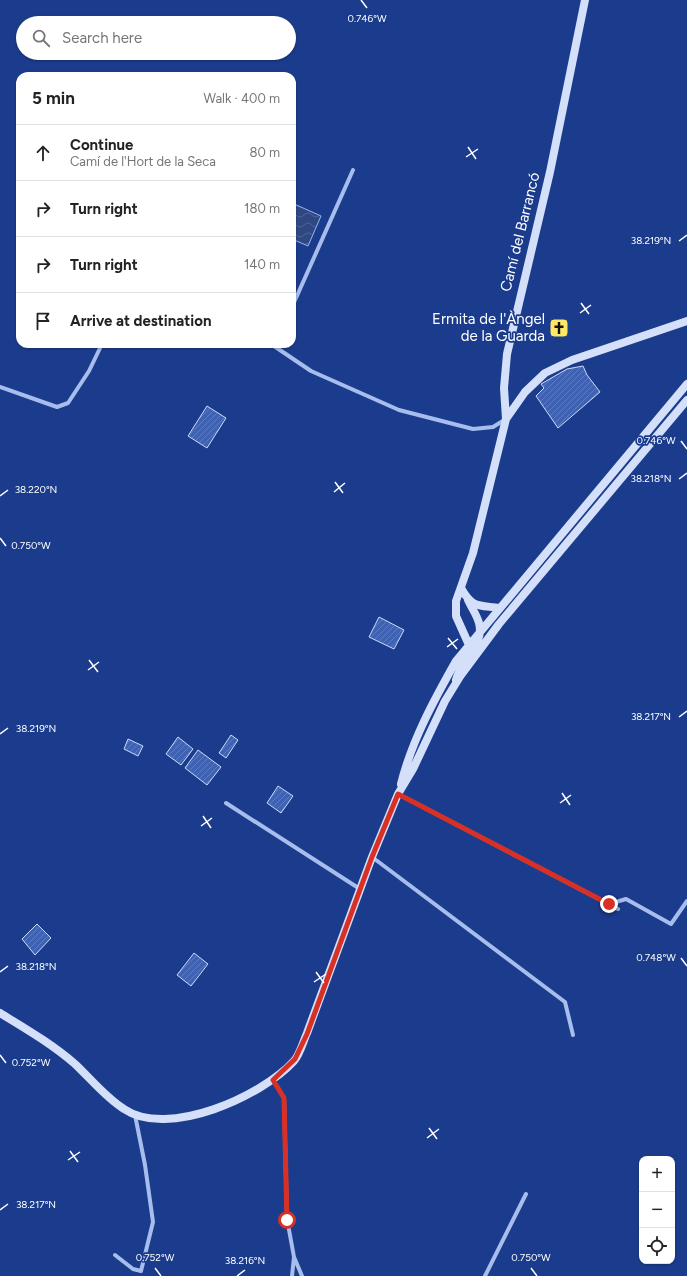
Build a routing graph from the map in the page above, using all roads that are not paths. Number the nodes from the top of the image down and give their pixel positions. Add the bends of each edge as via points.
1 (585, 0) edge
2 (353, 170) dead end
3 (296, 298) edge
4 (687, 322) edge
5 (677, 324) junction
6 (687, 328) edge
7 (100, 348) edge
8 (278, 348) edge
9 (687, 384) edge
10 (0, 387) edge
11 (687, 400) edge
12 (506, 419) junction
13 (566, 544) junction
14 (461, 588) junction
15 (468, 600) junction
16 (499, 608) junction
17 (464, 630) junction
18 (480, 631) junction
19 (469, 645) junction
20 (455, 684) junction
21 (398, 794) junction
22 (226, 803) dead end
23 (372, 857) junction
24 (360, 890) junction
25 (687, 902) edge
26 (609, 904) junction
27 (618, 909) dead end
28 (0, 1013) edge
29 (573, 1035) dead end
30 (273, 1080) junction
31 (135, 1114) junction
32 (526, 1194) dead end
33 (115, 1255) dead end
34 (294, 1256) junction
35 (292, 1276) edge
36 (302, 1276) edge
37 (485, 1276) edge

1 - 12 main road, Camí del Barrancó via 550,172 507,354 504,388
2 - 3 street
4 - 5 main road
5 - 6 main road
5 - 12 main road via 572,360 545,373 525,392
7 - 10 street via 89,371 68,403 57,407
8 - 12 street via 311,370 399,410 473,429 493,427
9 - 16 main road
11 - 13 main road
12 - 14 main road, Camí del Barrancó via 473,553
13 - 18 main road via 557,548 490,627
13 - 20 main road via 499,624
14 - 15 main road
14 - 17 main road, Camí del Barrancó via 456,601 456,616
15 - 16 main road via 475,605
15 - 18 main road via 479,621
16 - 18 main road
17 - 18 main road
17 - 19 main road, Camí del Barrancó
18 - 19 main road
18 - 20 main road via 478,643 458,669
19 - 21 main road via 456,661 429,709 406,765
20 - 21 main road
21 - 23 main road
21 - 26 street
22 - 24 street
23 - 24 main road
23 - 29 street via 565,1002
24 - 30 main road via 304,1040 295,1059
25 - 26 street via 671,924 626,899
26 - 27 street
28 - 31 main road via 47,1042 74,1063 124,1110
30 - 31 main road via 238,1100 190,1116 166,1120 144,1118
30 - 34 street via 284,1098 287,1220
31 - 33 street via 153,1222 141,1271 133,1269
32 - 37 street
34 - 35 street
34 - 36 street

